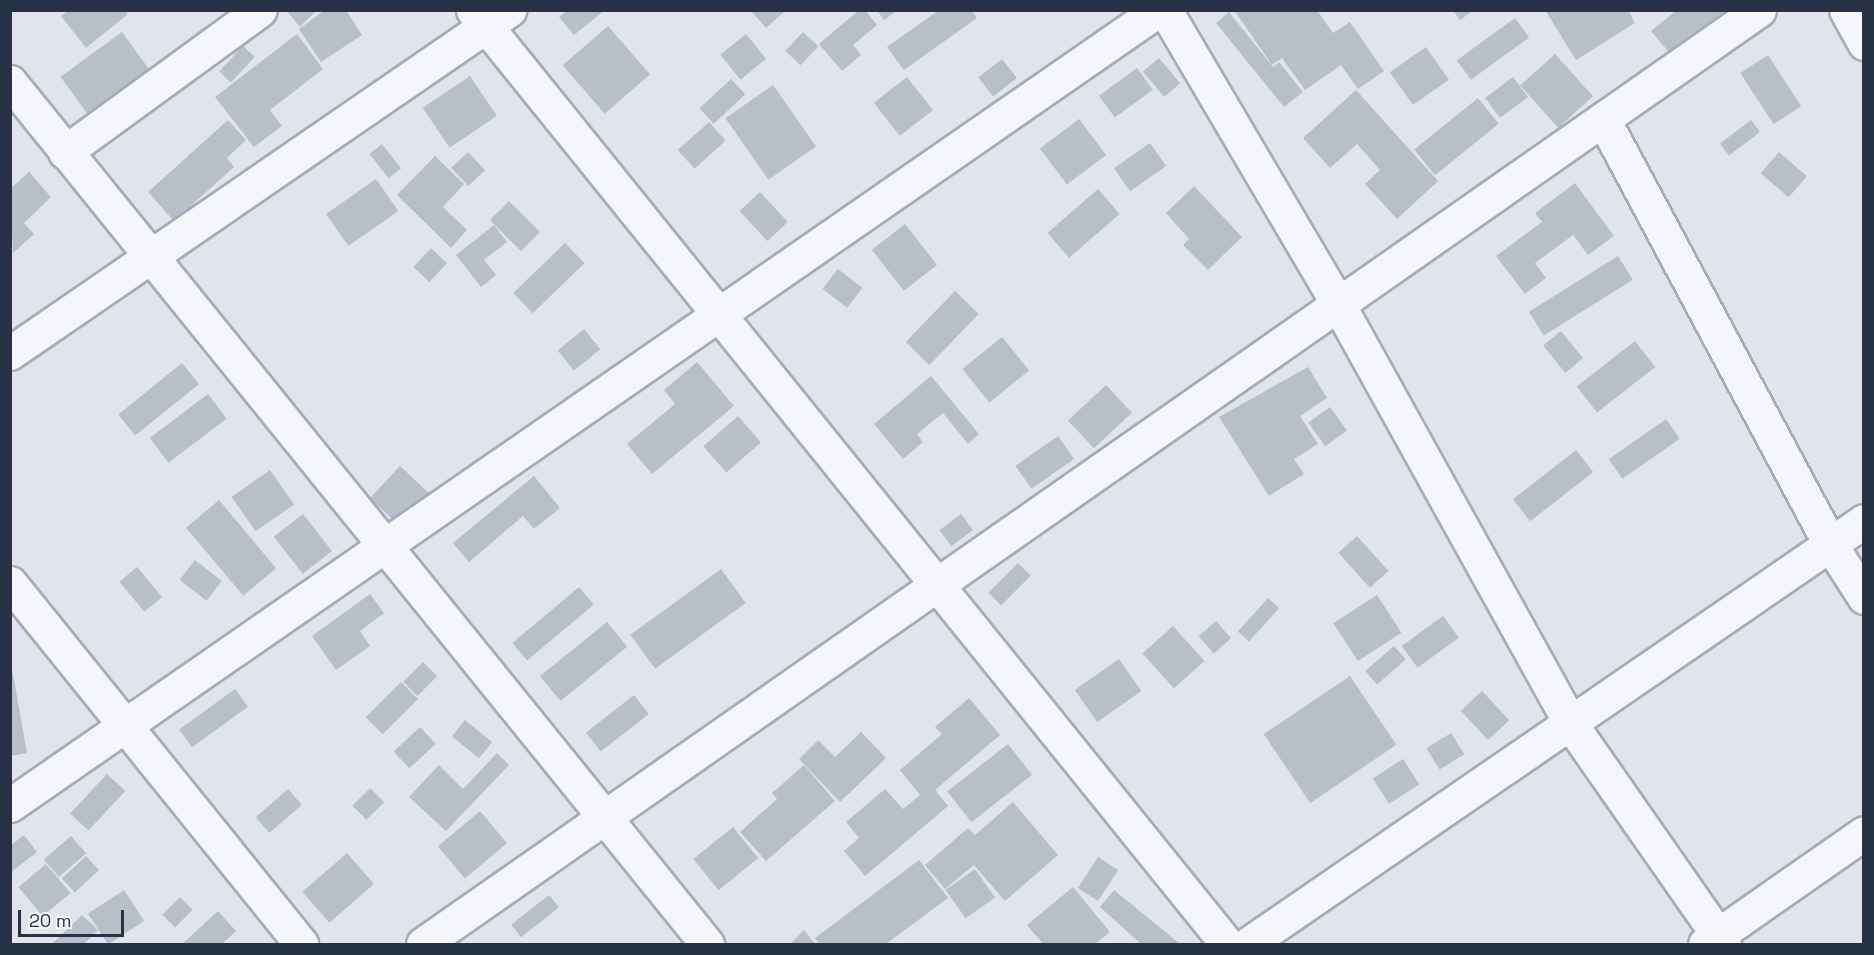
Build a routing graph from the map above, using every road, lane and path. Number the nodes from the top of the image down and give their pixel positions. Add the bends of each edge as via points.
1 (260, 10) edge
2 (1158, 10) edge
3 (1165, 10) edge
4 (1759, 10) edge
5 (1846, 10) edge
6 (489, 16) edge
7 (1863, 43) edge
8 (10, 82) edge
9 (1604, 119) junction
10 (65, 152) junction
11 (149, 258) junction
12 (1338, 304) junction
13 (719, 315) junction
14 (10, 353) edge
15 (1863, 521) edge
16 (1830, 544) junction
17 (384, 547) junction
18 (10, 583) edge
19 (937, 585) junction
20 (1863, 597) edge
21 (1570, 723) junction
22 (126, 726) junction
23 (10, 806) edge
24 (604, 818) junction
25 (1863, 833) edge
26 (1715, 942) edge
27 (301, 945) edge
28 (423, 945) edge
29 (707, 945) edge
30 (1227, 945) edge
31 (1248, 945) edge

1 - 10 street
2 - 13 street
3 - 12 street
4 - 9 street
5 - 7 street
6 - 11 street
6 - 13 street
8 - 10 street
9 - 12 street
9 - 16 street
10 - 11 street
11 - 14 street
11 - 17 street
12 - 19 street
12 - 21 street
13 - 17 street
13 - 19 street
15 - 16 street
16 - 20 street
16 - 21 street
17 - 22 street
17 - 24 street
18 - 22 street
19 - 24 street
19 - 30 street
21 - 26 street
21 - 31 street
22 - 23 street
22 - 27 street
24 - 28 street
24 - 29 street
25 - 26 street

